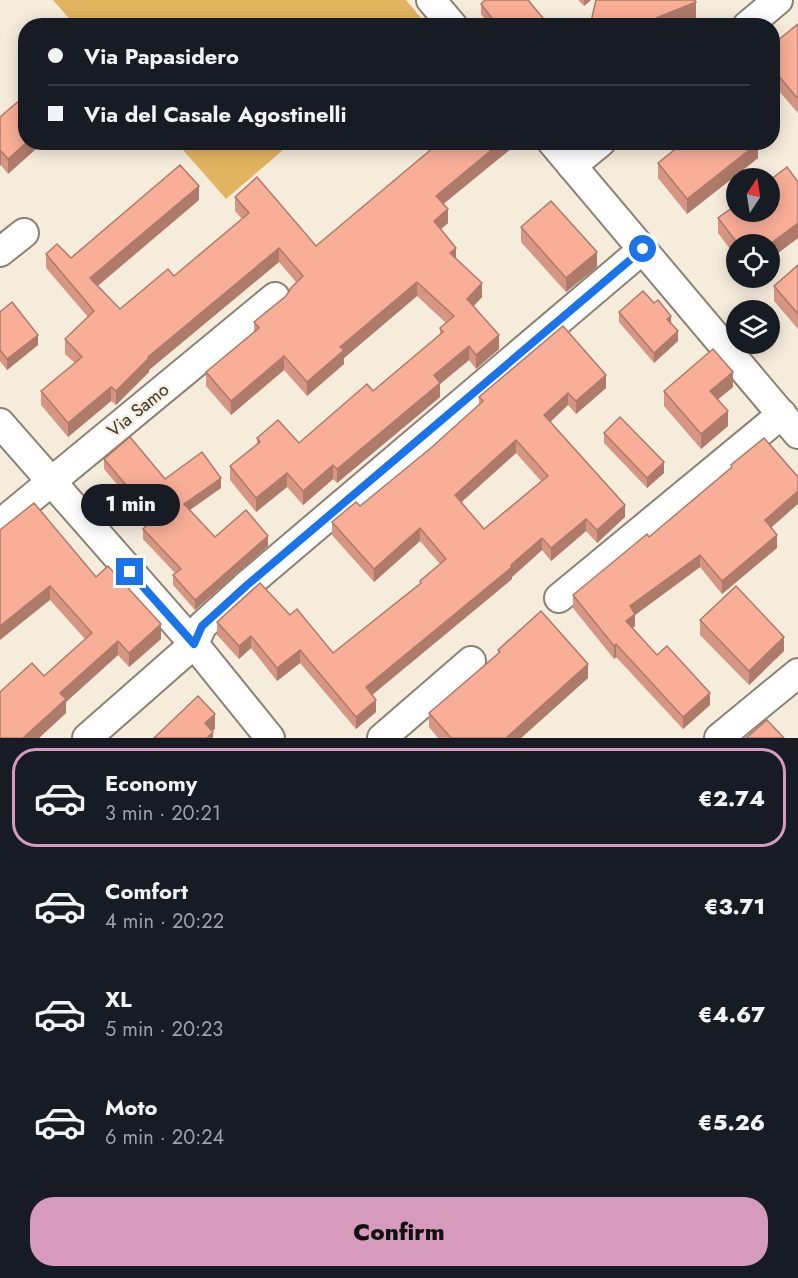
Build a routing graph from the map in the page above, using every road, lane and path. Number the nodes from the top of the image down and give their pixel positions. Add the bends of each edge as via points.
1 (431, 0) edge
2 (778, 0) edge
3 (446, 18) edge
4 (757, 18) edge
5 (559, 150) edge
6 (591, 150) edge
7 (572, 166) junction
8 (24, 233) dead end
9 (643, 249) junction
10 (0, 252) edge
11 (275, 297) dead end
12 (0, 423) edge
13 (790, 424) edge
14 (50, 482) junction
15 (0, 524) edge
16 (559, 598) dead end
17 (194, 644) junction
18 (471, 661) dead end
19 (798, 673) edge
20 (87, 738) edge
21 (270, 738) edge
22 (382, 738) edge
23 (719, 738) edge

1 - 3 street
2 - 4 street
5 - 7 street
6 - 7 street
7 - 9 street
8 - 10 street
9 - 13 street
9 - 17 street via 246,586 202,626
11 - 14 street, Via Samo
12 - 14 street
13 - 16 street
14 - 15 street, Via Samo
14 - 17 street
17 - 20 street
17 - 21 street
18 - 22 street
19 - 23 street

